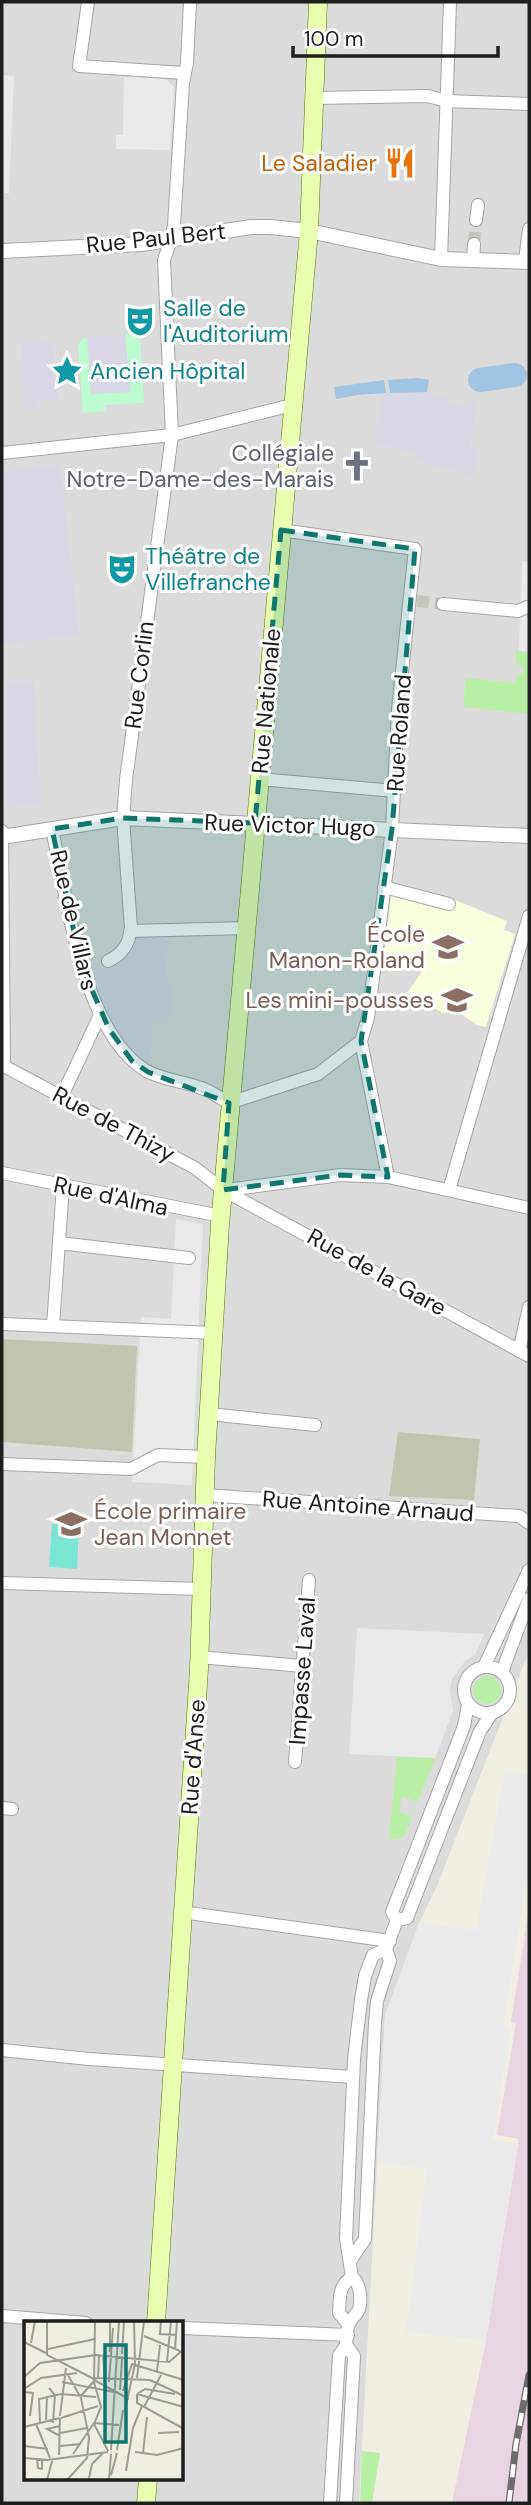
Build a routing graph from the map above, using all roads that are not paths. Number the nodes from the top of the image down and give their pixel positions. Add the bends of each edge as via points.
1 (89, 2) edge
2 (190, 2) edge
3 (318, 2) edge
4 (450, 2) edge
5 (184, 73) junction
6 (313, 98) junction
7 (446, 101) junction
8 (529, 104) edge
9 (478, 205) dead end
10 (476, 220) tunnel mouth
11 (529, 229) edge
12 (309, 230) junction
13 (172, 240) junction
14 (474, 244) tunnel mouth
15 (2, 251) edge
16 (441, 259) junction
17 (473, 260) junction
18 (527, 261) edge
19 (292, 405) junction
20 (172, 435) junction
21 (2, 453) edge
22 (281, 530) junction
23 (443, 604) tunnel mouth
24 (527, 607) dead end
25 (259, 779) junction
26 (395, 791) junction
27 (123, 818) junction
28 (255, 823) junction
29 (52, 829) junction
30 (392, 829) junction
31 (2, 831) edge
32 (529, 836) edge
33 (2, 837) edge
34 (384, 887) junction
35 (449, 904) dead end
36 (529, 916) edge
37 (247, 928) junction
38 (130, 931) junction
39 (108, 961) dead end
40 (100, 1015) junction
41 (361, 1041) junction
42 (3, 1065) edge
43 (62, 1096) junction
44 (229, 1102) junction
45 (2, 1173) edge
46 (388, 1177) junction
47 (63, 1186) junction
48 (223, 1190) junction
49 (449, 1190) junction
50 (529, 1208) edge
51 (221, 1216) junction
52 (59, 1243) junction
53 (190, 1258) dead end
54 (529, 1307) edge
55 (2, 1324) edge
56 (53, 1326) junction
57 (215, 1333) junction
58 (524, 1353) edge
59 (209, 1414) junction
60 (315, 1425) dead end
61 (206, 1457) junction
62 (2, 1464) edge
63 (205, 1495) junction
64 (529, 1523) edge
65 (529, 1570) edge
66 (309, 1580) dead end
67 (2, 1583) edge
68 (202, 1589) junction
69 (529, 1599) edge
70 (199, 1657) junction
71 (302, 1666) junction
72 (484, 1667) junction
73 (502, 1672) junction
74 (468, 1704) junction
75 (492, 1713) junction
76 (295, 1762) dead end
77 (182, 1912) junction
78 (397, 1920) junction
79 (388, 1945) junction
80 (2, 2050) edge
81 (174, 2063) junction
82 (353, 2077) junction
83 (350, 2260) junction
84 (352, 2277) junction
85 (2, 2316) edge
86 (62, 2321) edge
87 (156, 2321) edge
88 (184, 2328) edge
89 (348, 2335) junction
90 (148, 2480) edge
91 (146, 2503) edge
92 (330, 2503) edge
93 (346, 2503) edge

1 - 5 street via 79,66
2 - 5 street, Rue Corlin
3 - 6 main road, Rue Nationale
4 - 7 street
5 - 13 street, Rue Corlin
6 - 7 street via 428,96
6 - 12 main road, Rue Nationale
7 - 8 street
7 - 16 street
9 - 10 street
11 - 18 street
12 - 13 street, Rue Paul Bert via 251,227
12 - 16 street, Rue Paul Bert
12 - 19 main road, Rue Nationale
13 - 15 street, Rue Paul Bert
13 - 20 street, Rue Corlin via 164,260
14 - 17 street
16 - 17 street, Rue Paul Bert
17 - 18 street, Rue Paul Bert
19 - 20 street
19 - 22 main road, Rue Nationale
20 - 21 street
20 - 27 street, Rue Corlin
22 - 25 main road, Rue Nationale
22 - 26 street, Rue Roland via 415,549 414,600 398,709
23 - 24 street via 518,611
25 - 26 street
25 - 28 main road, Rue Nationale
26 - 30 street, Rue Roland
27 - 28 street, Rue Victor Hugo
27 - 29 street, Rue Victor Hugo
27 - 38 street, Rue Corlin
28 - 30 street, Rue Victor Hugo
28 - 37 main road, Rue Nationale
29 - 33 street, Rue Victor Hugo
29 - 40 street, Rue de Villars via 81,965
30 - 32 street, Rue Victor Hugo
30 - 34 street, Rue Roland
31 - 33 street
33 - 42 street
34 - 35 street
34 - 41 street, Rue Roland via 368,1018
36 - 49 street
37 - 38 street
37 - 44 main road, Rue Nationale
38 - 39 street via 121,955
40 - 43 street
40 - 44 street, Rue de Villars via 140,1067
41 - 44 street via 318,1074
41 - 46 street
42 - 43 street, Rue de Thizy
43 - 48 street, Rue de Thizy via 195,1168
44 - 48 main road, Rue Nationale
45 - 47 street, Rue d'Alma
46 - 48 street via 341,1175
46 - 49 street
47 - 51 street, Rue d'Alma
47 - 52 street
48 - 51 main road, Rue d'Anse
48 - 58 street, Rue de la Gare
49 - 50 street
51 - 57 main road, Rue d'Anse
52 - 53 street
52 - 56 street
54 - 58 street
55 - 56 street
56 - 57 street
57 - 59 main road, Rue d'Anse
59 - 60 street
59 - 61 main road, Rue d'Anse
61 - 62 street via 158,1455 131,1469
61 - 63 main road, Rue d'Anse
63 - 64 street, Rue Antoine Arnaud via 519,1516
63 - 68 main road, Rue d'Anse
65 - 72 street
66 - 71 street, Impasse Laval
67 - 68 street
68 - 70 main road, Rue d'Anse
69 - 73 street
70 - 71 street
70 - 77 main road, Rue d'Anse
71 - 76 street, Impasse Laval
72 - 73 street
72 - 74 street via 466,1680 463,1691
73 - 75 street via 509,1682 509,1698
74 - 75 street via 476,1711
74 - 78 street via 464,1726 392,1912
75 - 78 street via 480,1731 407,1918
77 - 79 street via 303,1936
77 - 81 main road, Rue d'Anse
78 - 79 street
79 - 82 street via 373,1955 365,1976
79 - 83 street via 390,1961 375,2023 365,2239
80 - 81 street
81 - 82 street
81 - 87 main road, Rue d'Anse
82 - 83 street via 346,2239
83 - 84 street
84 - 89 street via 359,2287 359,2310
84 - 89 street via 341,2291 339,2313
85 - 86 street
88 - 89 street
89 - 92 street via 339,2355
89 - 93 street via 354,2356
90 - 91 main road

